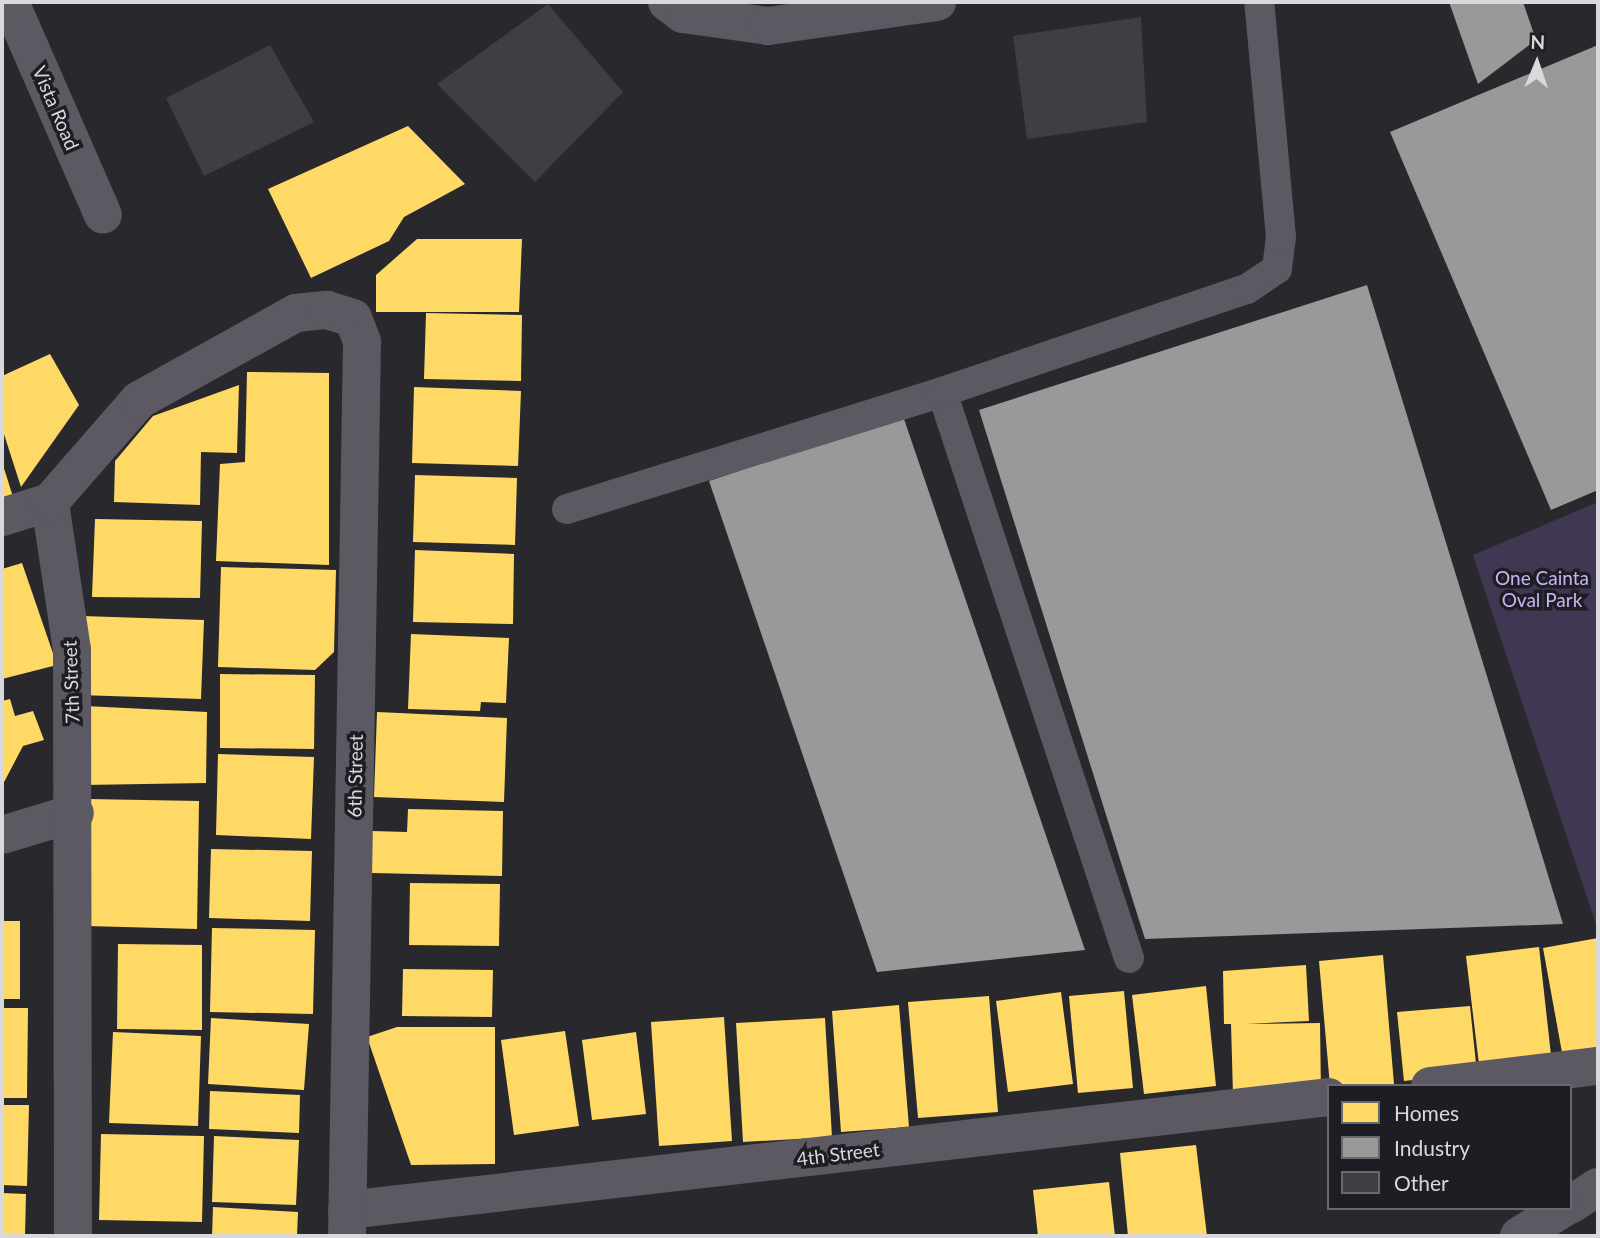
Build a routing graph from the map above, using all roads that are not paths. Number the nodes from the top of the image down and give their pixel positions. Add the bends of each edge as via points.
1 (667, 2) edge
2 (937, 2) edge
3 (1259, 2) edge
4 (10, 5) edge
5 (103, 215) dead end
6 (942, 392) junction
7 (50, 502) junction
8 (567, 509) dead end
9 (2, 517) edge
10 (75, 813) junction
11 (2, 835) edge
12 (1129, 958) dead end
13 (1595, 1074) edge
14 (1458, 1084) edge
15 (1327, 1097) edge
16 (1598, 1188) edge
17 (1572, 1204) edge
18 (1561, 1210) edge
19 (347, 1223) edge
20 (73, 1236) edge
21 (1519, 1236) edge

1 - 2 street via 683,14 768,26
3 - 6 lane via 1281,237 1277,269 1247,289
4 - 5 street, Vista Road
6 - 8 lane
6 - 12 lane
7 - 9 street
7 - 10 street, 7th Street via 72,650
7 - 19 street, 6th Street via 139,400 296,313 327,310 352,318 362,342 362,368
10 - 11 street
10 - 20 street, 7th Street
13 - 14 street
15 - 19 street, 4th Street
16 - 17 street
18 - 21 street

